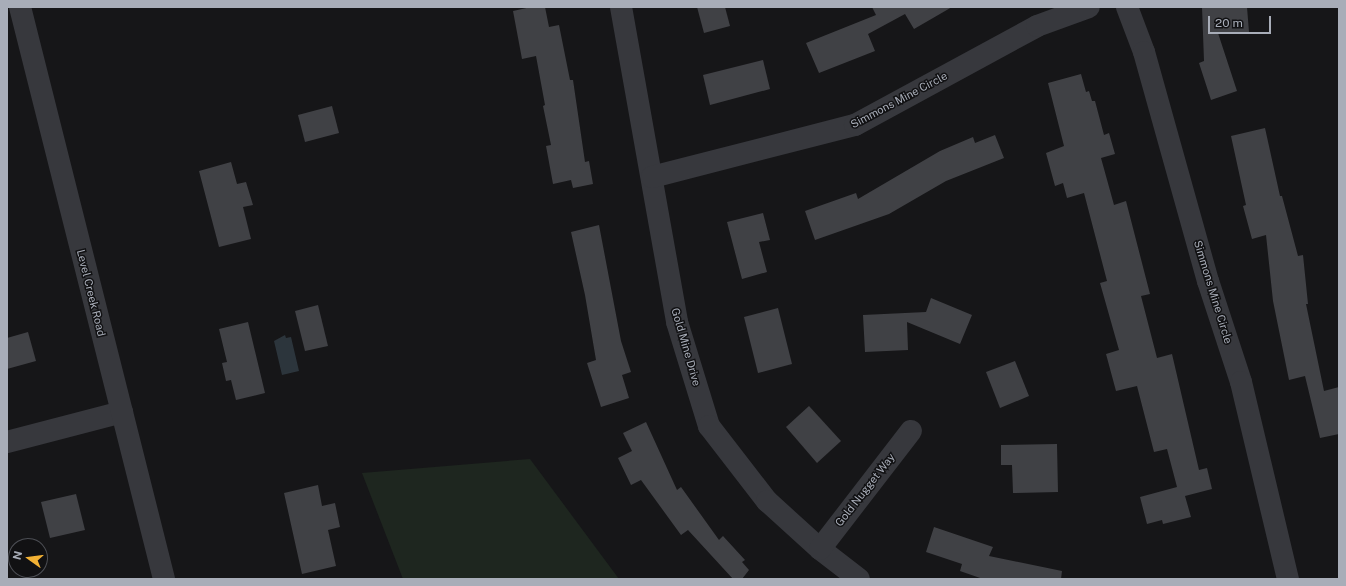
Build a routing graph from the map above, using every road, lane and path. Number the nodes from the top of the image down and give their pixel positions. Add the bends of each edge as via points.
1 (20, 7) edge
2 (621, 7) edge
3 (1089, 7) edge
4 (1127, 7) edge
5 (652, 177) junction
6 (122, 412) junction
7 (911, 431) dead end
8 (7, 442) edge
9 (820, 549) junction
10 (164, 579) edge
11 (860, 579) edge
12 (1288, 579) edge

1 - 6 street, Level Creek Road
2 - 5 street, Gold Mine Drive
3 - 5 street, Simmons Mine Circle via 1037,26 855,125
4 - 12 street, Simmons Mine Circle via 1144,52 1208,281 1241,382
5 - 9 street, Gold Mine Drive via 677,322 709,426 767,501
6 - 8 street
6 - 10 street, Level Creek Road
7 - 9 street, Gold Nugget Way
9 - 11 street, Gold Mine Drive

